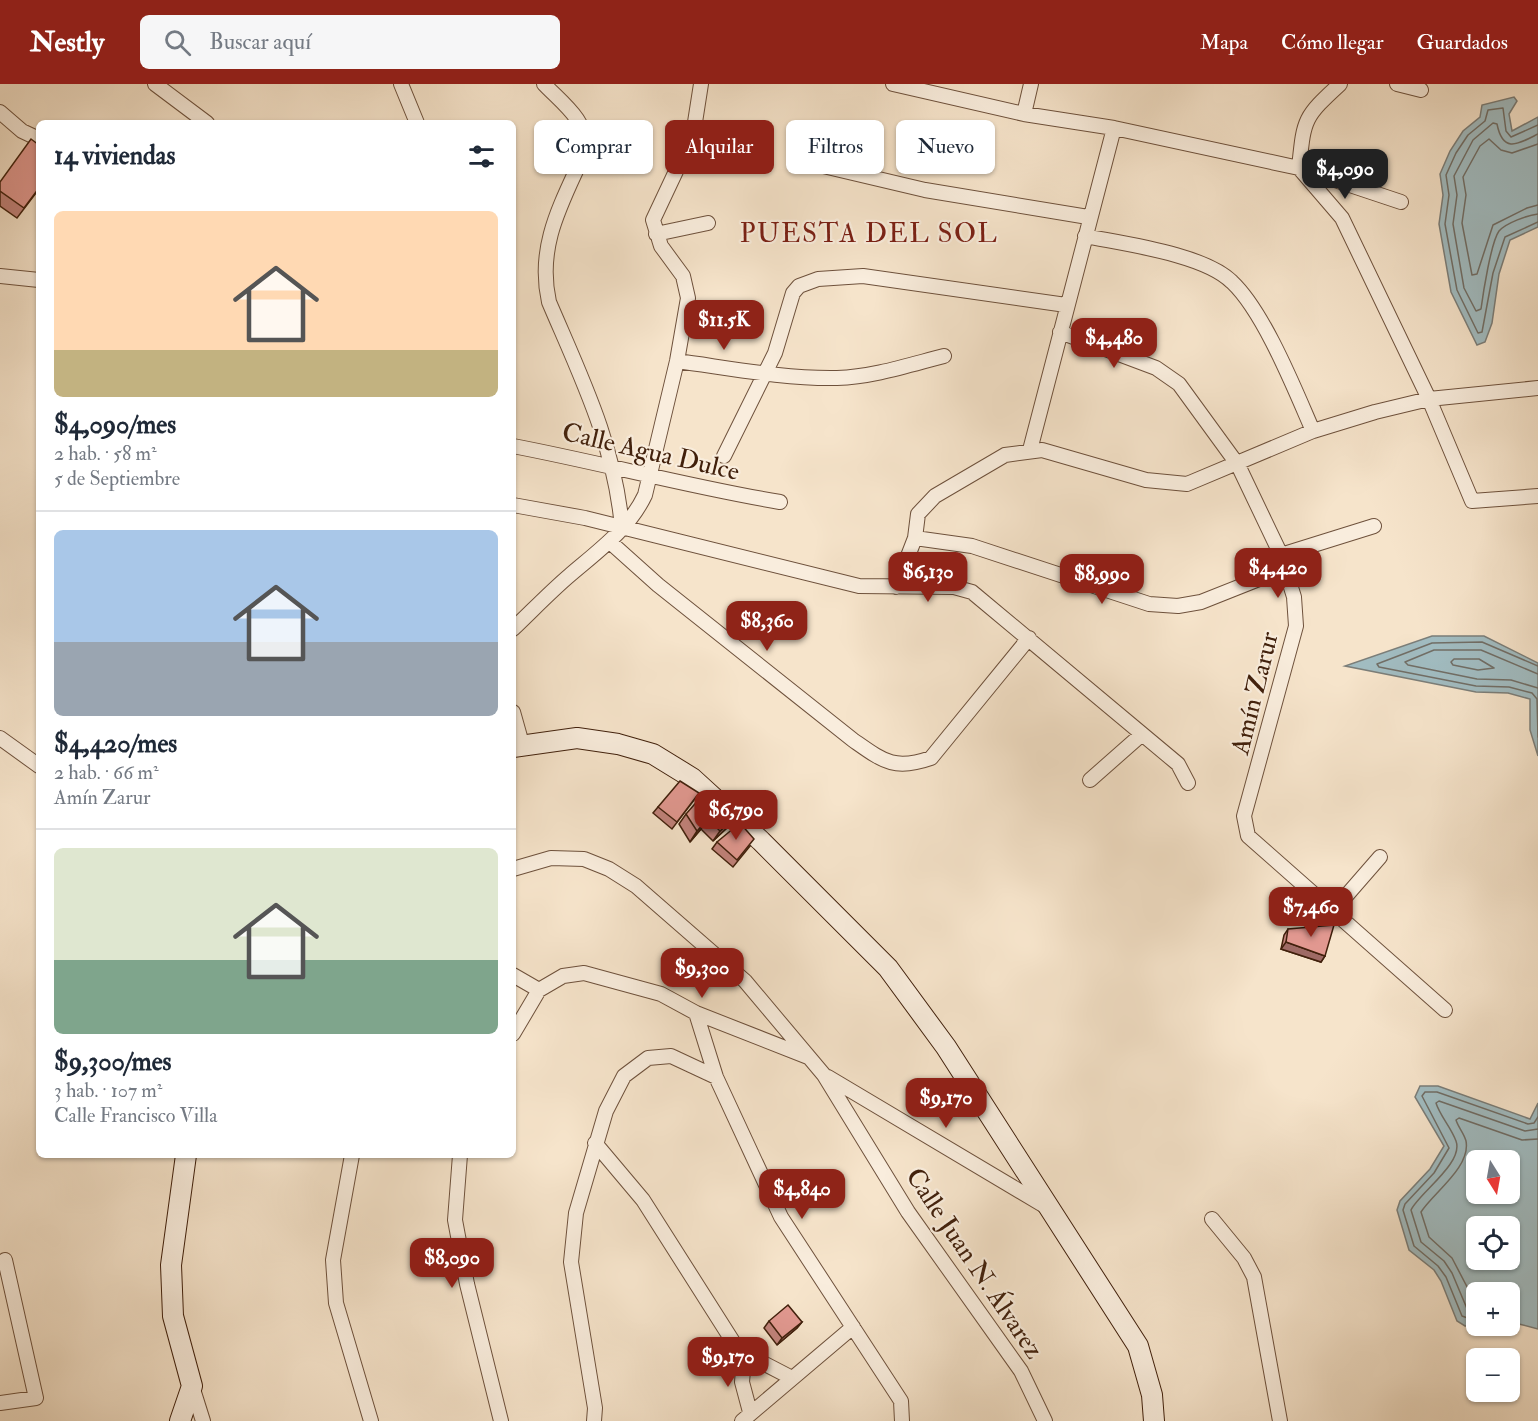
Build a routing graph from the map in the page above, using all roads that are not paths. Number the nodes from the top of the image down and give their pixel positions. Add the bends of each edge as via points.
1 (155, 84) edge
2 (401, 84) edge
3 (544, 84) edge
4 (701, 84) edge
5 (893, 84) edge
6 (1031, 84) edge
7 (1340, 84) edge
8 (1397, 84) edge
9 (909, 86) edge
10 (1421, 90) dead end
11 (0, 112) edge
12 (1024, 114) junction
13 (203, 120) edge
14 (416, 120) edge
15 (1114, 128) junction
16 (36, 138) edge
17 (1299, 168) junction
18 (857, 174) edge
19 (1401, 202) dead end
20 (1088, 217) junction
21 (708, 223) dead end
22 (656, 234) junction
23 (1084, 236) junction
24 (0, 276) edge
25 (36, 280) edge
26 (1066, 305) junction
27 (1060, 332) junction
28 (944, 356) dead end
29 (677, 361) junction
30 (768, 368) junction
31 (1538, 388) edge
32 (1429, 399) junction
33 (1313, 431) junction
34 (516, 447) edge
35 (1030, 450) junction
36 (724, 456) dead end
37 (614, 465) junction
38 (1238, 465) junction
39 (650, 475) junction
40 (1538, 496) edge
41 (780, 502) dead end
42 (516, 506) edge
43 (1374, 526) dead end
44 (622, 528) junction
45 (915, 538) junction
46 (610, 542) junction
47 (1281, 555) junction
48 (1284, 569) junction
49 (896, 587) junction
50 (516, 626) edge
51 (1029, 638) junction
52 (1141, 735) junction
53 (0, 738) edge
54 (518, 746) edge
55 (36, 764) edge
56 (1090, 780) dead end
57 (1188, 783) dead end
58 (1380, 857) dead end
59 (516, 868) edge
60 (1333, 910) junction
61 (516, 977) edge
62 (539, 990) junction
63 (1445, 1010) dead end
64 (696, 1013) junction
65 (516, 1029) edge
66 (811, 1058) junction
67 (824, 1075) junction
68 (716, 1077) junction
69 (595, 1143) junction
70 (186, 1158) edge
71 (351, 1158) edge
72 (460, 1158) edge
73 (1052, 1211) junction
74 (1212, 1219) dead end
75 (5, 1260) dead end
76 (853, 1327) junction
77 (744, 1359) junction
78 (792, 1378) junction
79 (192, 1386) junction
80 (0, 1403) edge
81 (746, 1417) edge
82 (180, 1421) edge
83 (203, 1421) edge
84 (371, 1421) edge
85 (501, 1421) edge
86 (594, 1421) edge
87 (902, 1421) edge
88 (1045, 1421) edge
89 (1154, 1421) edge
90 (1281, 1421) edge

1 - 13 street
2 - 14 street
3 - 37 street via 582,124 587,137 586,149 549,238 544,280 549,302
4 - 22 street via 693,135 653,220
5 - 9 street
6 - 12 street
7 - 17 street via 1315,106 1304,124
8 - 10 street
9 - 12 street
11 - 16 street
12 - 15 street
15 - 17 street
15 - 20 street
17 - 19 street
17 - 32 street via 1342,218
18 - 20 street via 925,190
20 - 23 street
21 - 22 street
22 - 29 street via 688,288
23 - 26 street
23 - 33 street via 1190,259 1232,281 1249,303 1285,368
24 - 25 street
26 - 27 street
26 - 30 street via 863,276 818,279 799,286 793,293
27 - 35 street
27 - 38 street, Amín Zarur via 1156,368 1179,384
28 - 30 street via 872,374 837,378
29 - 30 street
29 - 39 street
30 - 36 street
31 - 32 street
32 - 33 street
32 - 40 street via 1472,501
33 - 38 street
34 - 37 street, Calle Agua Dulce
35 - 38 street via 1042,450 1146,480 1187,484
35 - 45 street via 1005,455 935,496 918,514
37 - 39 street, Calle Agua Dulce
37 - 44 street
38 - 47 street, Amín Zarur
39 - 41 street, Calle Agua Dulce
39 - 44 street via 638,511
42 - 44 street
43 - 47 street
44 - 46 street
44 - 49 street via 859,586
45 - 48 street via 972,546 1149,604 1178,606 1201,602
45 - 49 street
46 - 50 street
46 - 51 street via 658,585 882,761 897,765 931,758
47 - 48 street, Amín Zarur
48 - 60 street, Amín Zarur via 1294,597 1296,626 1244,826 1248,836
49 - 51 street via 954,587 972,592
51 - 52 street
52 - 56 street
52 - 57 street via 1178,764
53 - 55 street
54 - 73 street via 578,738 618,744 653,754 692,778 888,968 946,1047
58 - 60 street
59 - 66 street, Calle Juan N. Álvarez via 551,858 584,859 636,886 745,981
60 - 63 street
61 - 62 street
62 - 64 street via 563,976 584,973 661,994
62 - 65 street
64 - 66 street
64 - 68 street
66 - 67 street, Calle Juan N. Álvarez
67 - 73 street
67 - 88 street, Calle Juan N. Álvarez via 908,1212 1022,1371
68 - 69 street via 671,1056 648,1058 624,1076
68 - 76 street via 781,1217
69 - 77 street via 643,1200
69 - 86 street via 576,1213 571,1262
70 - 79 street via 171,1265 173,1316
71 - 84 street via 333,1260 336,1303
72 - 85 street via 455,1220
73 - 89 street via 1138,1346 1152,1395
74 - 90 street via 1244,1258 1254,1277
75 - 80 street via 36,1398
76 - 78 street
76 - 87 street via 901,1401
77 - 78 street via 765,1364
77 - 81 street
78 - 81 street
79 - 82 street
79 - 83 street

